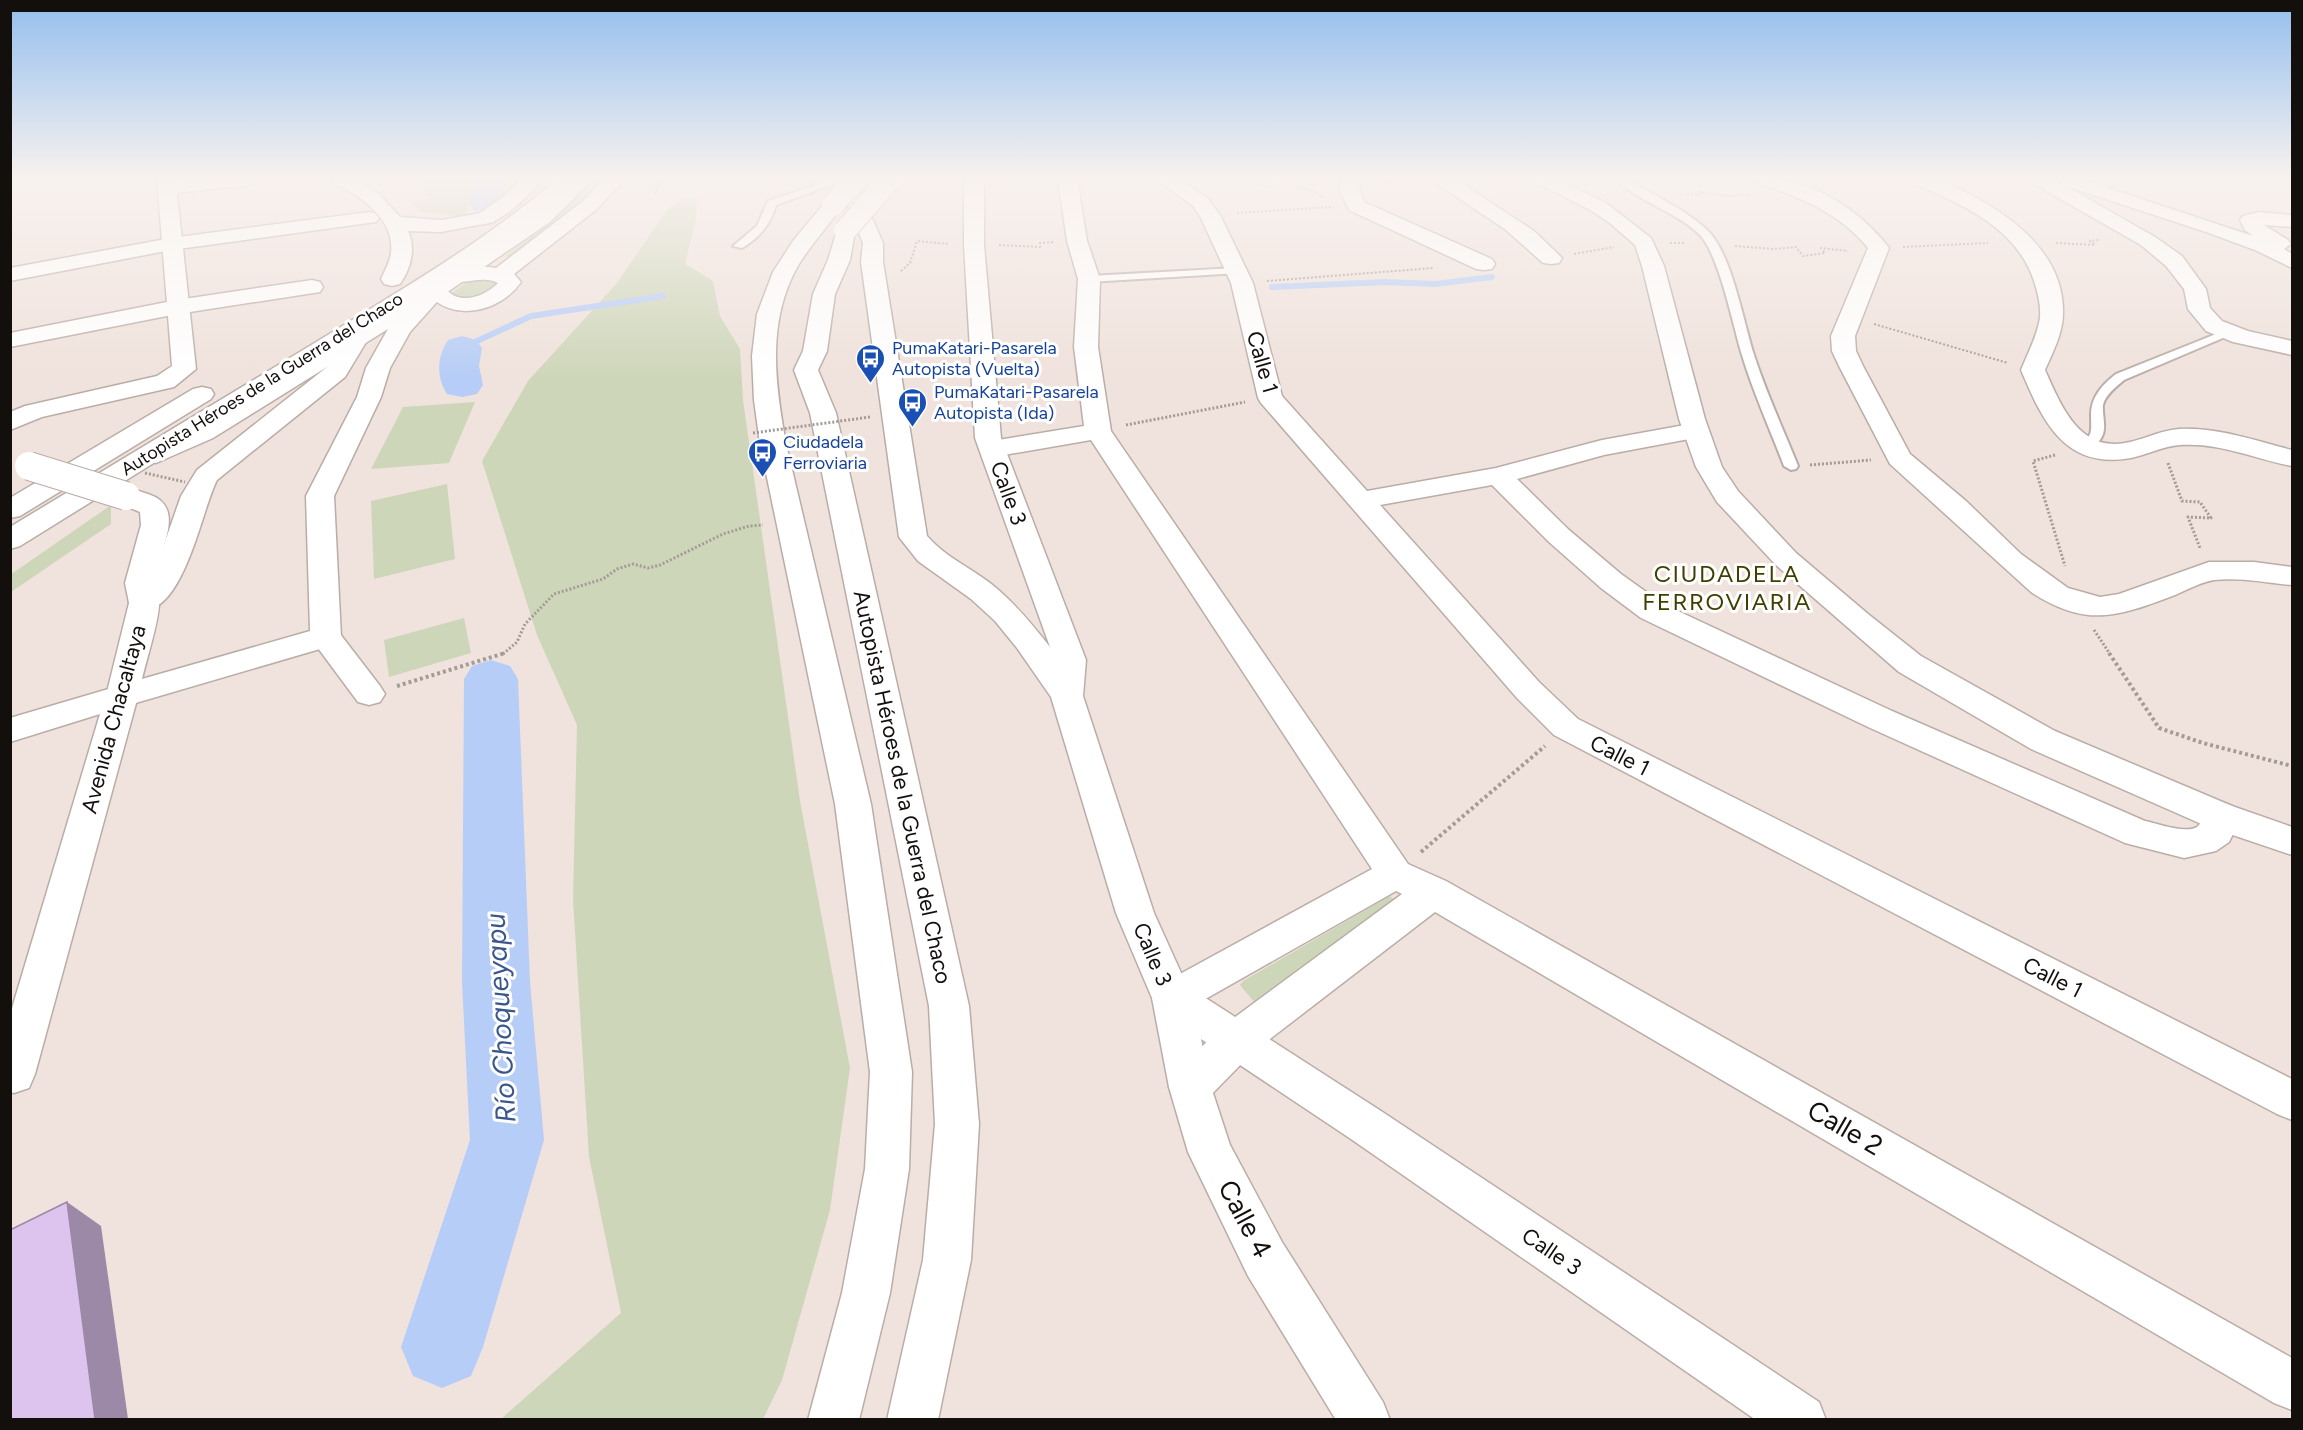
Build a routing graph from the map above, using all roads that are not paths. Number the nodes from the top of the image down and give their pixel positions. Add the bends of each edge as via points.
1 (162, 246) edge
2 (171, 246) edge
3 (402, 246) edge
4 (444, 246) edge
5 (481, 246) edge
6 (503, 246) edge
7 (537, 246) edge
8 (803, 246) edge
9 (842, 246) edge
10 (873, 246) edge
11 (974, 246) edge
12 (1079, 246) edge
13 (1224, 246) edge
14 (1444, 246) edge
15 (1540, 246) edge
16 (1645, 246) edge
17 (1714, 246) edge
18 (1877, 246) edge
19 (2027, 246) edge
20 (2154, 246) edge
21 (2261, 246) edge
22 (1551, 258) dead end
23 (2292, 262) edge
24 (1484, 264) dead end
25 (1236, 271) junction
26 (501, 274) junction
27 (10, 275) edge
28 (459, 276) junction
29 (392, 279) junction
30 (1089, 279) junction
31 (312, 286) dead end
32 (444, 297) junction
33 (362, 298) dead end
34 (177, 307) junction
35 (2226, 333) junction
36 (356, 339) junction
37 (10, 340) edge
38 (2292, 348) edge
39 (378, 368) junction
40 (336, 372) junction
41 (221, 383) dead end
42 (280, 387) junction
43 (22, 414) edge
44 (10, 422) edge
45 (1098, 431) junction
46 (1696, 431) junction
47 (2082, 447) junction
48 (992, 449) junction
49 (2292, 458) edge
50 (20, 463) edge
51 (1791, 466) road end
52 (1498, 476) junction
53 (121, 485) junction
54 (1360, 500) junction
55 (10, 510) edge
56 (10, 540) edge
57 (2292, 576) edge
58 (144, 603) junction
59 (326, 637) junction
60 (369, 694) road end
61 (122, 696) junction
62 (1067, 696) junction
63 (10, 730) edge
64 (2219, 816) junction
65 (2292, 841) edge
66 (1395, 874) junction
67 (1433, 892) junction
68 (1172, 998) junction
69 (1238, 1039) junction
70 (14, 1074) dead end
71 (1190, 1087) junction
72 (2292, 1100) edge
73 (2292, 1385) edge
74 (833, 1419) edge
75 (912, 1419) edge
76 (1365, 1419) edge
77 (1801, 1419) edge

1 - 27 main road
2 - 34 main road
3 - 29 main road
4 - 29 main road, Autopista Héroes de la Guerra del Chaco
5 - 53 main road, Autopista Héroes de la Guerra del Chaco
6 - 28 main road
7 - 26 main road
8 - 74 main road, bridge via 783,273 774,298 762,353 763,388 854,810 891,1072 887,1169 866,1293
9 - 75 main road, Autopista Héroes de la Guerra del Chaco, bridge via 824,294 815,351 806,370 823,413 950,1006 956,1112 947,1260
10 - 62 main road via 872,262 913,537 924,553 981,591 1004,613
11 - 48 main road, Calle 3 via 988,438
12 - 30 main road
13 - 25 main road, Calle 1
14 - 24 main road
15 - 22 main road
16 - 46 main road
17 - 51 lane via 1748,356
18 - 57 main road via 1843,336 1844,351 1899,458 2041,585 2077,603 2100,607 2124,603 2209,571
19 - 47 main road via 2052,305 2048,331 2034,370 2070,438
20 - 35 main road via 2174,261 2195,289 2199,309
21 - 23 main road
25 - 30 lane
25 - 54 main road, Calle 1 via 1270,398
26 - 28 main road
26 - 32 main road via 510,282 505,291 490,299 472,303
28 - 32 main road
29 - 33 main road, Autopista Héroes de la Guerra del Chaco
30 - 45 main road via 1086,348
31 - 34 main road
32 - 36 main road
32 - 39 main road via 400,329
34 - 37 main road
34 - 43 main road via 184,369 165,382
35 - 38 main road
35 - 47 lane via 2120,377 2097,404 2097,434
36 - 40 main road
36 - 42 main road
39 - 40 main road
39 - 59 main road via 369,397 320,496
40 - 42 main road
40 - 58 main road via 206,476 195,496 167,579
41 - 55 main road, Autopista Héroes de la Guerra del Chaco
42 - 53 main road
43 - 44 main road
45 - 48 main road
45 - 66 main road
46 - 52 main road via 1602,448
46 - 64 main road via 1709,467 1727,496 1786,558 1910,664 2043,740
47 - 49 main road via 2117,452 2159,440 2200,437
48 - 62 main road, Calle 3 via 1070,660
50 - 53 main road, Avenida Chacaltaya, bridge
52 - 54 main road
52 - 64 main road via 1559,536 1652,611 1880,719 2138,833 2184,844 2202,841 2216,832
53 - 56 main road, Autopista Héroes de la Guerra del Chaco
53 - 58 main road, Avenida Chacaltaya via 154,509 155,525 140,583
54 - 72 main road, Calle 1 via 1528,690 1566,727
58 - 61 main road, Avenida Chacaltaya
59 - 60 main road
59 - 61 main road
61 - 63 main road
61 - 70 main road, Avenida Chacaltaya
62 - 68 main road, Calle 3 via 1135,913
64 - 65 main road
66 - 67 main road, Calle 2
66 - 68 main road
67 - 69 main road
67 - 73 main road, Calle 2
68 - 69 main road, Calle 3
68 - 71 main road, Calle 4
69 - 71 main road
69 - 77 main road, Calle 3
71 - 76 main road, Calle 4 via 1210,1152 1266,1259

